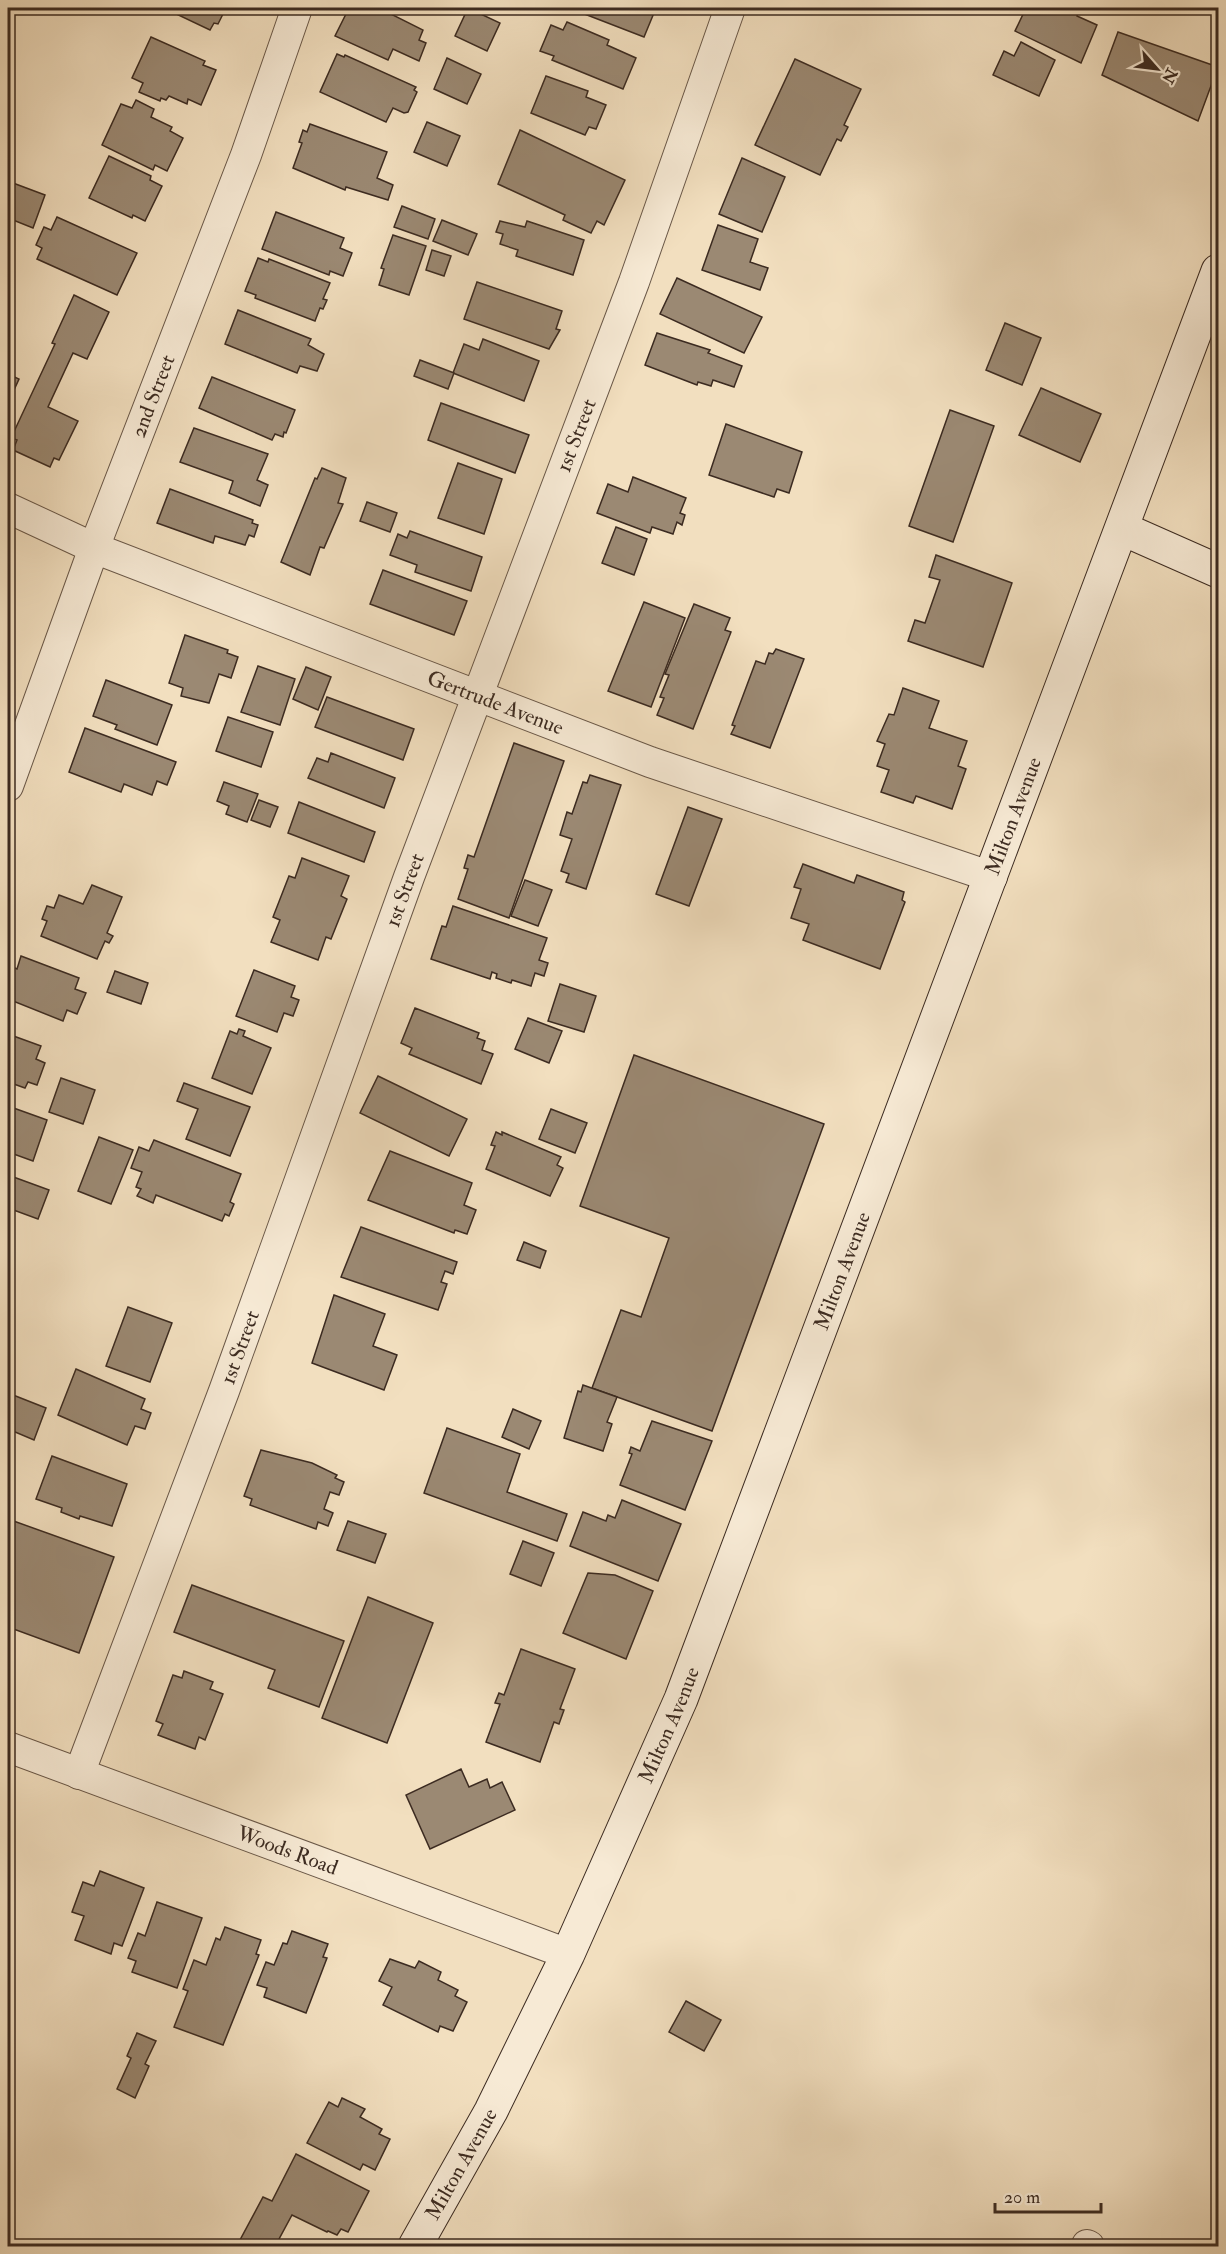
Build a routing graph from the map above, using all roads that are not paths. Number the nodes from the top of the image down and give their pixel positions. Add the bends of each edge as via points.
1 (297, 8) edge
2 (730, 8) edge
3 (1218, 271) edge
4 (8, 508) edge
5 (1122, 529) junction
6 (94, 548) junction
7 (1218, 571) edge
8 (478, 697) junction
9 (8, 786) edge
10 (992, 877) junction
11 (8, 1747) edge
12 (79, 1774) junction
13 (568, 1954) junction
14 (415, 2247) edge

1 - 6 street, 2nd Street via 246,155
2 - 8 street, 1st Street via 634,282
3 - 5 main road, Milton Avenue
4 - 6 street, Gertrude Avenue
5 - 7 main road
5 - 10 main road, Milton Avenue
6 - 8 street, Gertrude Avenue
6 - 9 street, 2nd Street
8 - 10 street, Gertrude Avenue via 650,762
8 - 12 street, 1st Street
10 - 13 main road, Milton Avenue via 681,1699
11 - 12 street, Woods Road
12 - 13 street, Woods Road
13 - 14 main road, Milton Avenue via 491,2111

